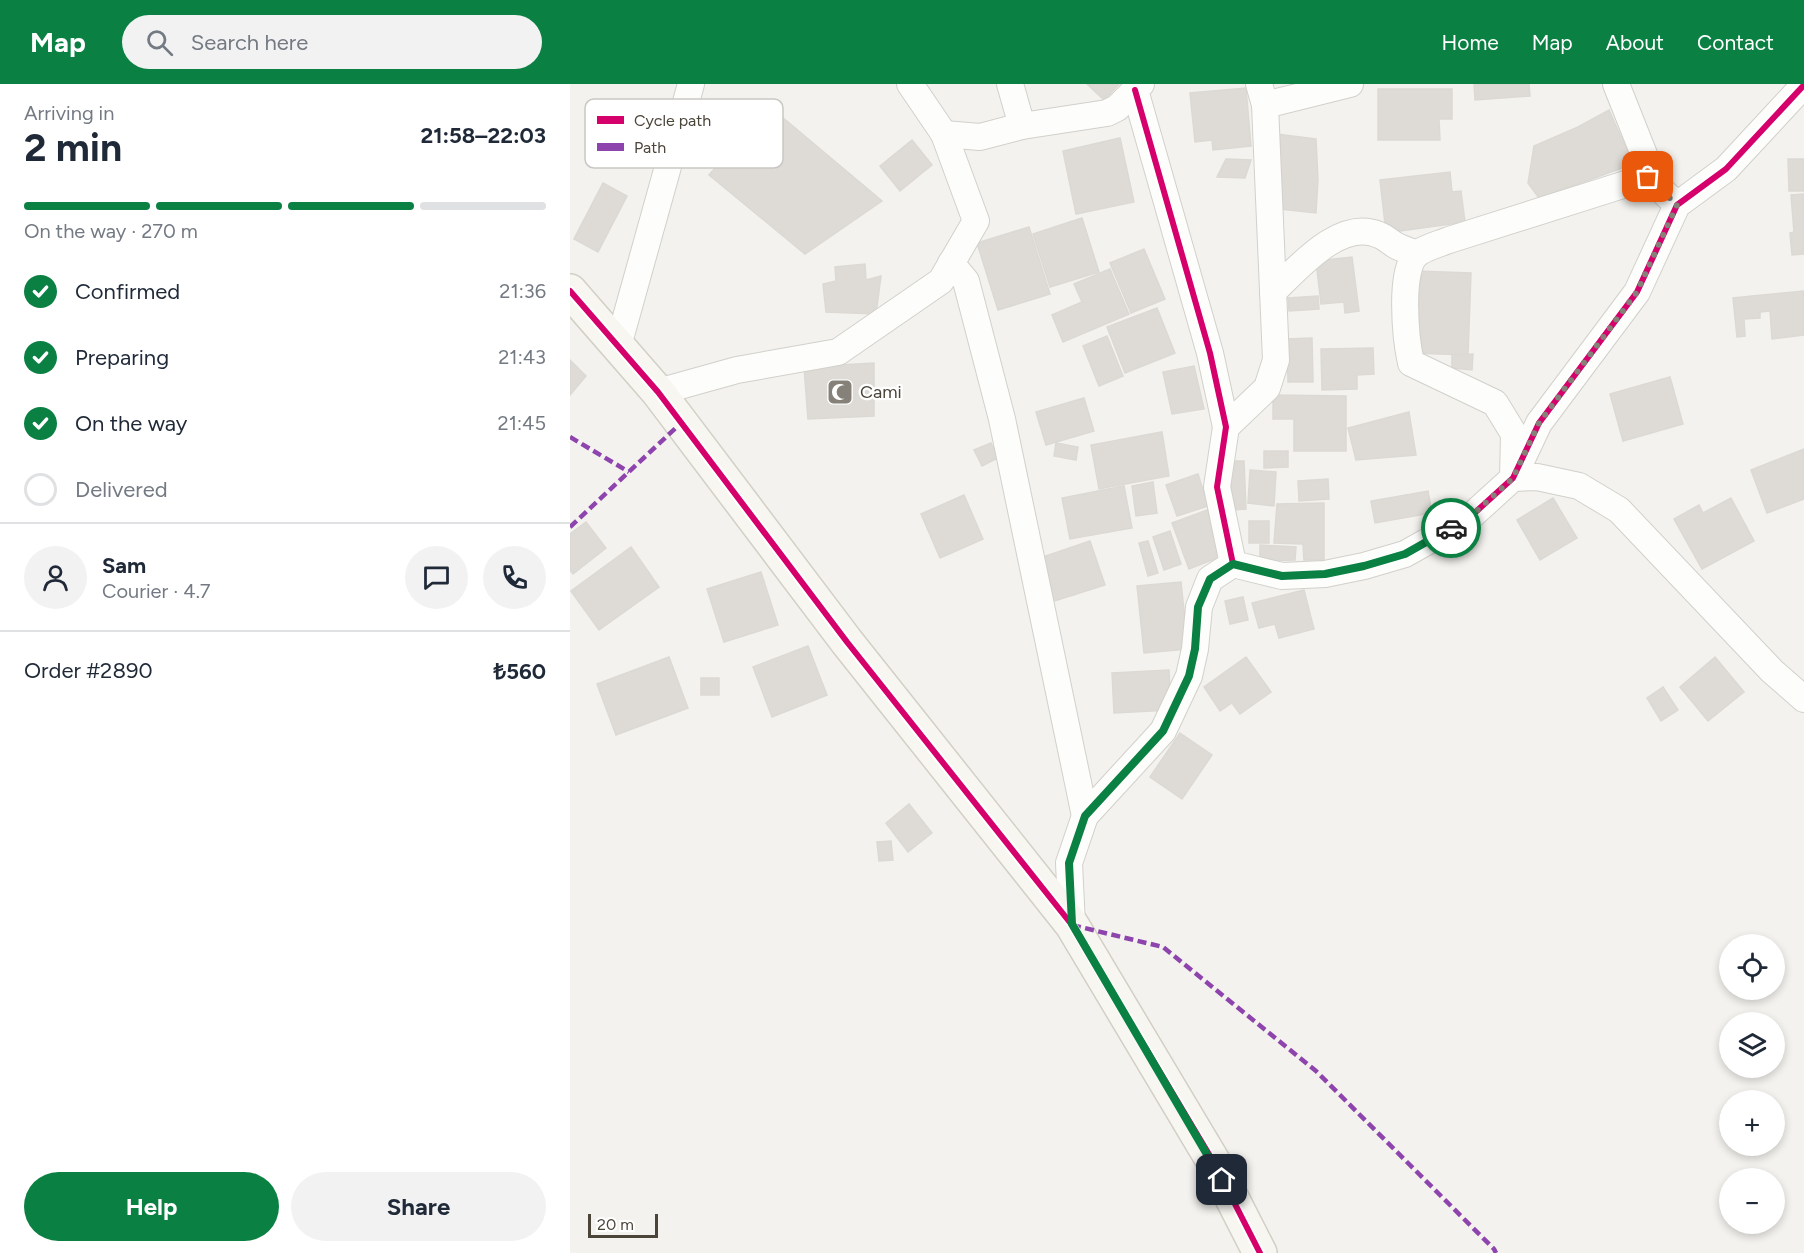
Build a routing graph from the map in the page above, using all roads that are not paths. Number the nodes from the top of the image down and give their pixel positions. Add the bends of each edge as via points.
1 (691, 84) edge
2 (910, 84) edge
3 (1010, 84) edge
4 (1350, 84) edge
5 (1617, 84) edge
6 (1804, 85) edge
7 (1138, 87) edge
8 (1262, 95) edge
9 (687, 99) edge
10 (1022, 126) junction
11 (944, 134) junction
12 (668, 168) edge
13 (1648, 177) junction
14 (1677, 205) junction
15 (1417, 254) junction
16 (951, 263) junction
17 (570, 291) edge
18 (1273, 292) junction
19 (618, 346) junction
20 (658, 392) junction
21 (1226, 427) junction
22 (1513, 478) junction
23 (1233, 564) junction
24 (1804, 699) edge
25 (1085, 816) junction
26 (1072, 924) junction
27 (1260, 1253) edge

1 - 9 street
2 - 11 street
3 - 10 street
4 - 8 street
5 - 13 street via 1645,157
6 - 14 street via 1726,169
7 - 10 street via 1107,113
7 - 21 street via 1210,353
8 - 18 street
10 - 11 street via 980,136
11 - 16 street via 976,221
12 - 19 street
13 - 14 street
13 - 15 street via 1449,240
14 - 22 street via 1637,292 1539,423
15 - 18 street via 1378,234 1359,232 1339,237 1320,248
15 - 22 street via 1408,265 1407,282 1406,342 1411,363 1495,403 1514,434
16 - 20 street via 941,281 838,352 738,370
16 - 25 street via 966,281 1002,419
17 - 19 street
18 - 21 street via 1276,360 1267,388
19 - 20 street
20 - 26 street via 847,642
21 - 23 street via 1217,487
22 - 23 street via 1469,518 1405,554 1325,574 1282,576
22 - 24 street via 1537,477 1579,486 1619,510 1772,671
23 - 25 street via 1210,579 1198,607 1189,676 1163,731
25 - 26 street via 1069,863
26 - 27 street via 1213,1161

